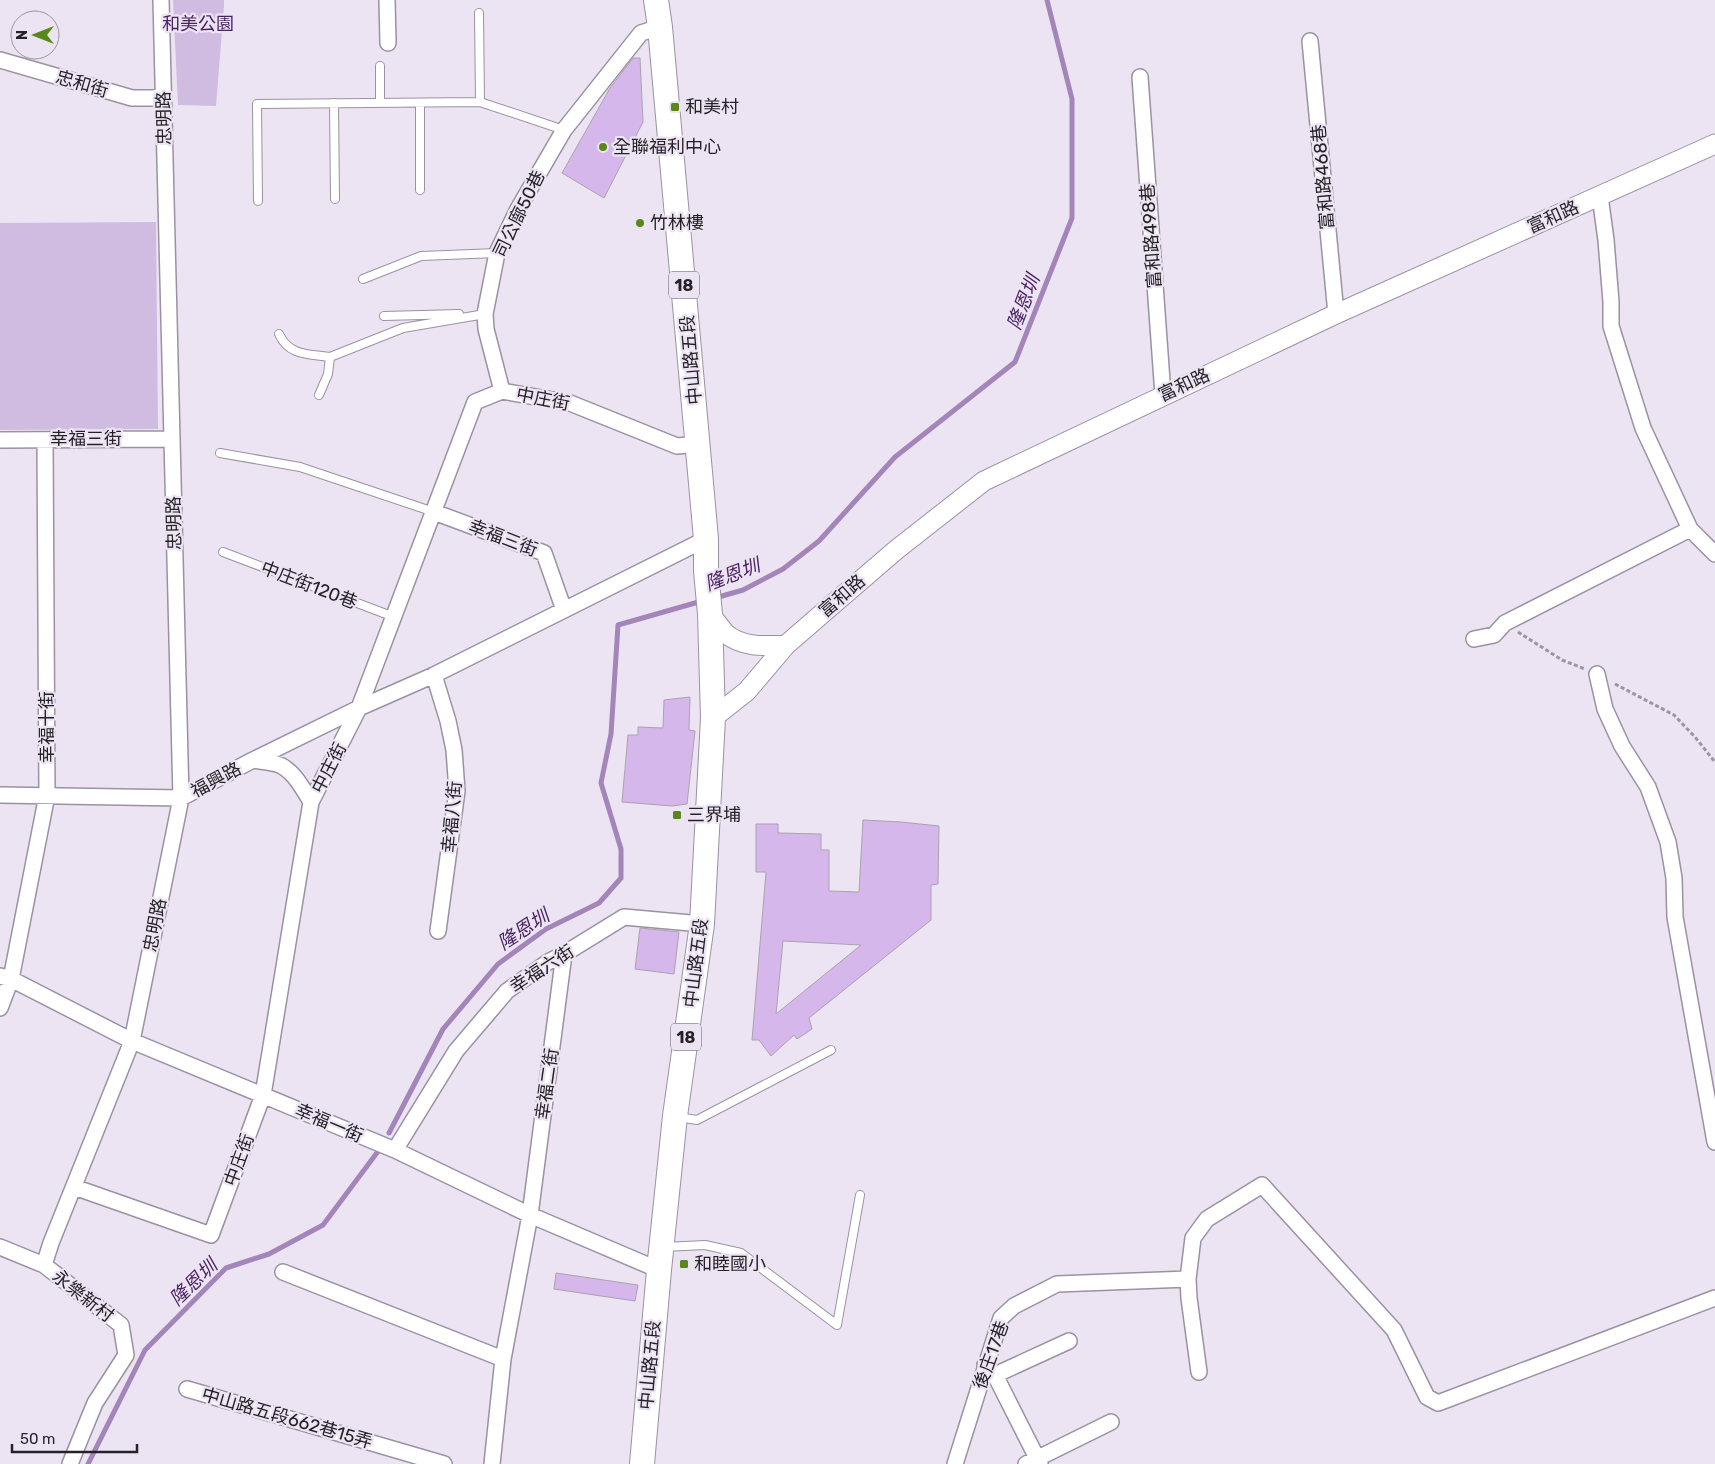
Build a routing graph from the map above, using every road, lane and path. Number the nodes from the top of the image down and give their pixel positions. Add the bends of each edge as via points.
1 (161, 0) edge
2 (388, 0) edge
3 (656, 0) edge
4 (479, 13) dead end
5 (660, 26) junction
6 (1310, 40) dead end
7 (388, 43) dead end
8 (0, 60) edge
9 (380, 66) dead end
10 (1140, 77) dead end
11 (164, 94) junction
12 (480, 102) junction
13 (334, 103) junction
14 (380, 103) junction
15 (420, 103) junction
16 (564, 130) junction
17 (1715, 144) edge
18 (420, 190) dead end
19 (1600, 196) junction
20 (335, 199) dead end
21 (258, 200) dead end
22 (497, 253) junction
23 (363, 279) dead end
24 (485, 314) junction
25 (1336, 314) junction
26 (384, 316) dead end
27 (279, 334) dead end
28 (330, 357) junction
29 (502, 391) junction
30 (319, 395) dead end
31 (1163, 395) junction
32 (172, 439) junction
33 (0, 440) edge
34 (45, 440) junction
35 (699, 444) junction
36 (220, 453) dead end
37 (434, 512) junction
38 (1690, 529) junction
39 (706, 539) junction
40 (223, 552) dead end
41 (1715, 554) edge
42 (564, 610) junction
43 (710, 612) junction
44 (394, 617) junction
45 (1474, 638) dead end
46 (786, 645) junction
47 (1597, 674) dead end
48 (434, 675) junction
49 (359, 708) junction
50 (713, 718) junction
51 (253, 760) junction
52 (0, 795) edge
53 (47, 795) junction
54 (181, 798) junction
55 (311, 802) junction
56 (702, 924) junction
57 (438, 931) dead end
58 (564, 954) junction
59 (5, 978) edge
60 (0, 1008) edge
61 (132, 1041) junction
62 (831, 1050) dead end
63 (263, 1095) junction
64 (675, 1116) junction
65 (1715, 1142) edge
66 (395, 1150) junction
67 (74, 1188) junction
68 (860, 1195) dead end
69 (530, 1215) junction
70 (0, 1246) edge
71 (660, 1259) junction
72 (44, 1265) junction
73 (283, 1272) dead end
74 (1188, 1278) junction
75 (1715, 1298) edge
76 (1070, 1341) dead end
77 (503, 1359) junction
78 (990, 1370) junction
79 (1199, 1372) dead end
80 (187, 1389) dead end
81 (1111, 1422) dead end
82 (1034, 1462) edge
83 (70, 1464) edge
84 (444, 1464) edge
85 (492, 1464) edge
86 (642, 1464) edge
87 (955, 1464) edge

1 - 11 street, 忠明路
2 - 7 street
3 - 5 main road, 中山路五段 / 18
4 - 12 lane
5 - 16 street, 司公廍50巷 via 641,33
5 - 35 main road, 中山路五段 / 18
6 - 25 street, 富和路468巷
8 - 11 street, 忠和街 via 132,98 154,98
9 - 14 lane
10 - 31 street, 富和路498巷
11 - 32 street, 忠明路
12 - 15 lane
12 - 16 lane
13 - 14 lane
13 - 20 lane
13 - 21 lane via 257,104
14 - 15 lane
15 - 18 lane
16 - 22 street, 司公廍50巷 via 527,192
17 - 19 street, 富和路
19 - 25 street, 富和路
19 - 38 street via 1611,326 1643,428
22 - 23 lane via 421,256
22 - 24 street, 司公廍50巷
24 - 26 lane
24 - 28 lane via 403,328
24 - 29 street, 司公廍50巷
25 - 31 street, 富和路
27 - 28 lane via 284,343 297,353
28 - 30 lane via 328,374
29 - 35 street, 中庄街 via 570,403 677,446
29 - 37 street, 中庄街 via 474,402
31 - 46 street, 富和路 via 984,481 896,550
32 - 34 street, 幸福三街
32 - 54 street, 忠明路
33 - 34 street, 幸福三街
34 - 53 street, 幸福十街
35 - 39 main road, 中山路五段 / 18
36 - 37 lane via 300,467
37 - 42 street, 幸福三街 via 544,553
37 - 44 street, 中庄街
38 - 41 street
38 - 45 street via 1505,623 1494,635
39 - 42 street, 福興路
39 - 43 main road, 中山路五段 / 18
40 - 44 lane, 中庄街120巷
42 - 48 street, 福興路
43 - 46 street via 726,634 744,643
43 - 50 main road, 中山路五段 / 18
44 - 49 street, 中庄街
46 - 50 street, 富和路 via 747,691
47 - 65 street via 1605,709 1622,746 1648,787 1668,842 1674,878 1675,917
48 - 49 street, 福興路
48 - 57 street, 幸福八街 via 454,750 457,791
49 - 51 street, 福興路
49 - 55 street, 中庄街
50 - 56 main road, 中山路五段 / 18
51 - 54 street, 福興路
51 - 55 street via 278,764 302,786
52 - 53 street, 福興路
53 - 54 street, 福興路
53 - 59 street, 幸福十街
54 - 61 street, 忠明路
55 - 63 street, 中庄街
56 - 58 street, 幸福六街 via 624,916
56 - 64 main road, 中山路五段 / 18
58 - 66 street, 幸福六街 via 507,991 476,1025 456,1051
58 - 69 street, 幸福二街
59 - 60 street, 幸福十街
59 - 61 street, 幸福一街
61 - 63 street, 幸福一街
61 - 67 street, 永樂新村
62 - 64 lane via 697,1120
63 - 66 street, 幸福一街
63 - 67 street, 中庄街 via 211,1235
64 - 71 main road, 中山路五段 / 18
66 - 69 street, 幸福一街
67 - 72 street, 永樂新村
68 - 71 lane via 837,1325 741,1253 705,1245
69 - 71 street, 幸福一街
69 - 77 street
70 - 72 street, 永樂新村
71 - 86 main road, 中山路五段 / 18
72 - 83 street, 永樂新村 via 120,1325 126,1355 96,1403
73 - 77 street
74 - 75 street via 1193,1238 1207,1219 1262,1185 1394,1330 1427,1397 1438,1403
74 - 78 street, 後庄17巷 via 1057,1284 1014,1306 1001,1318
74 - 79 street
76 - 78 street
77 - 85 street
78 - 82 street
78 - 87 street, 後庄17巷
80 - 84 street, 中山路五段662巷15弄
81 - 82 street

